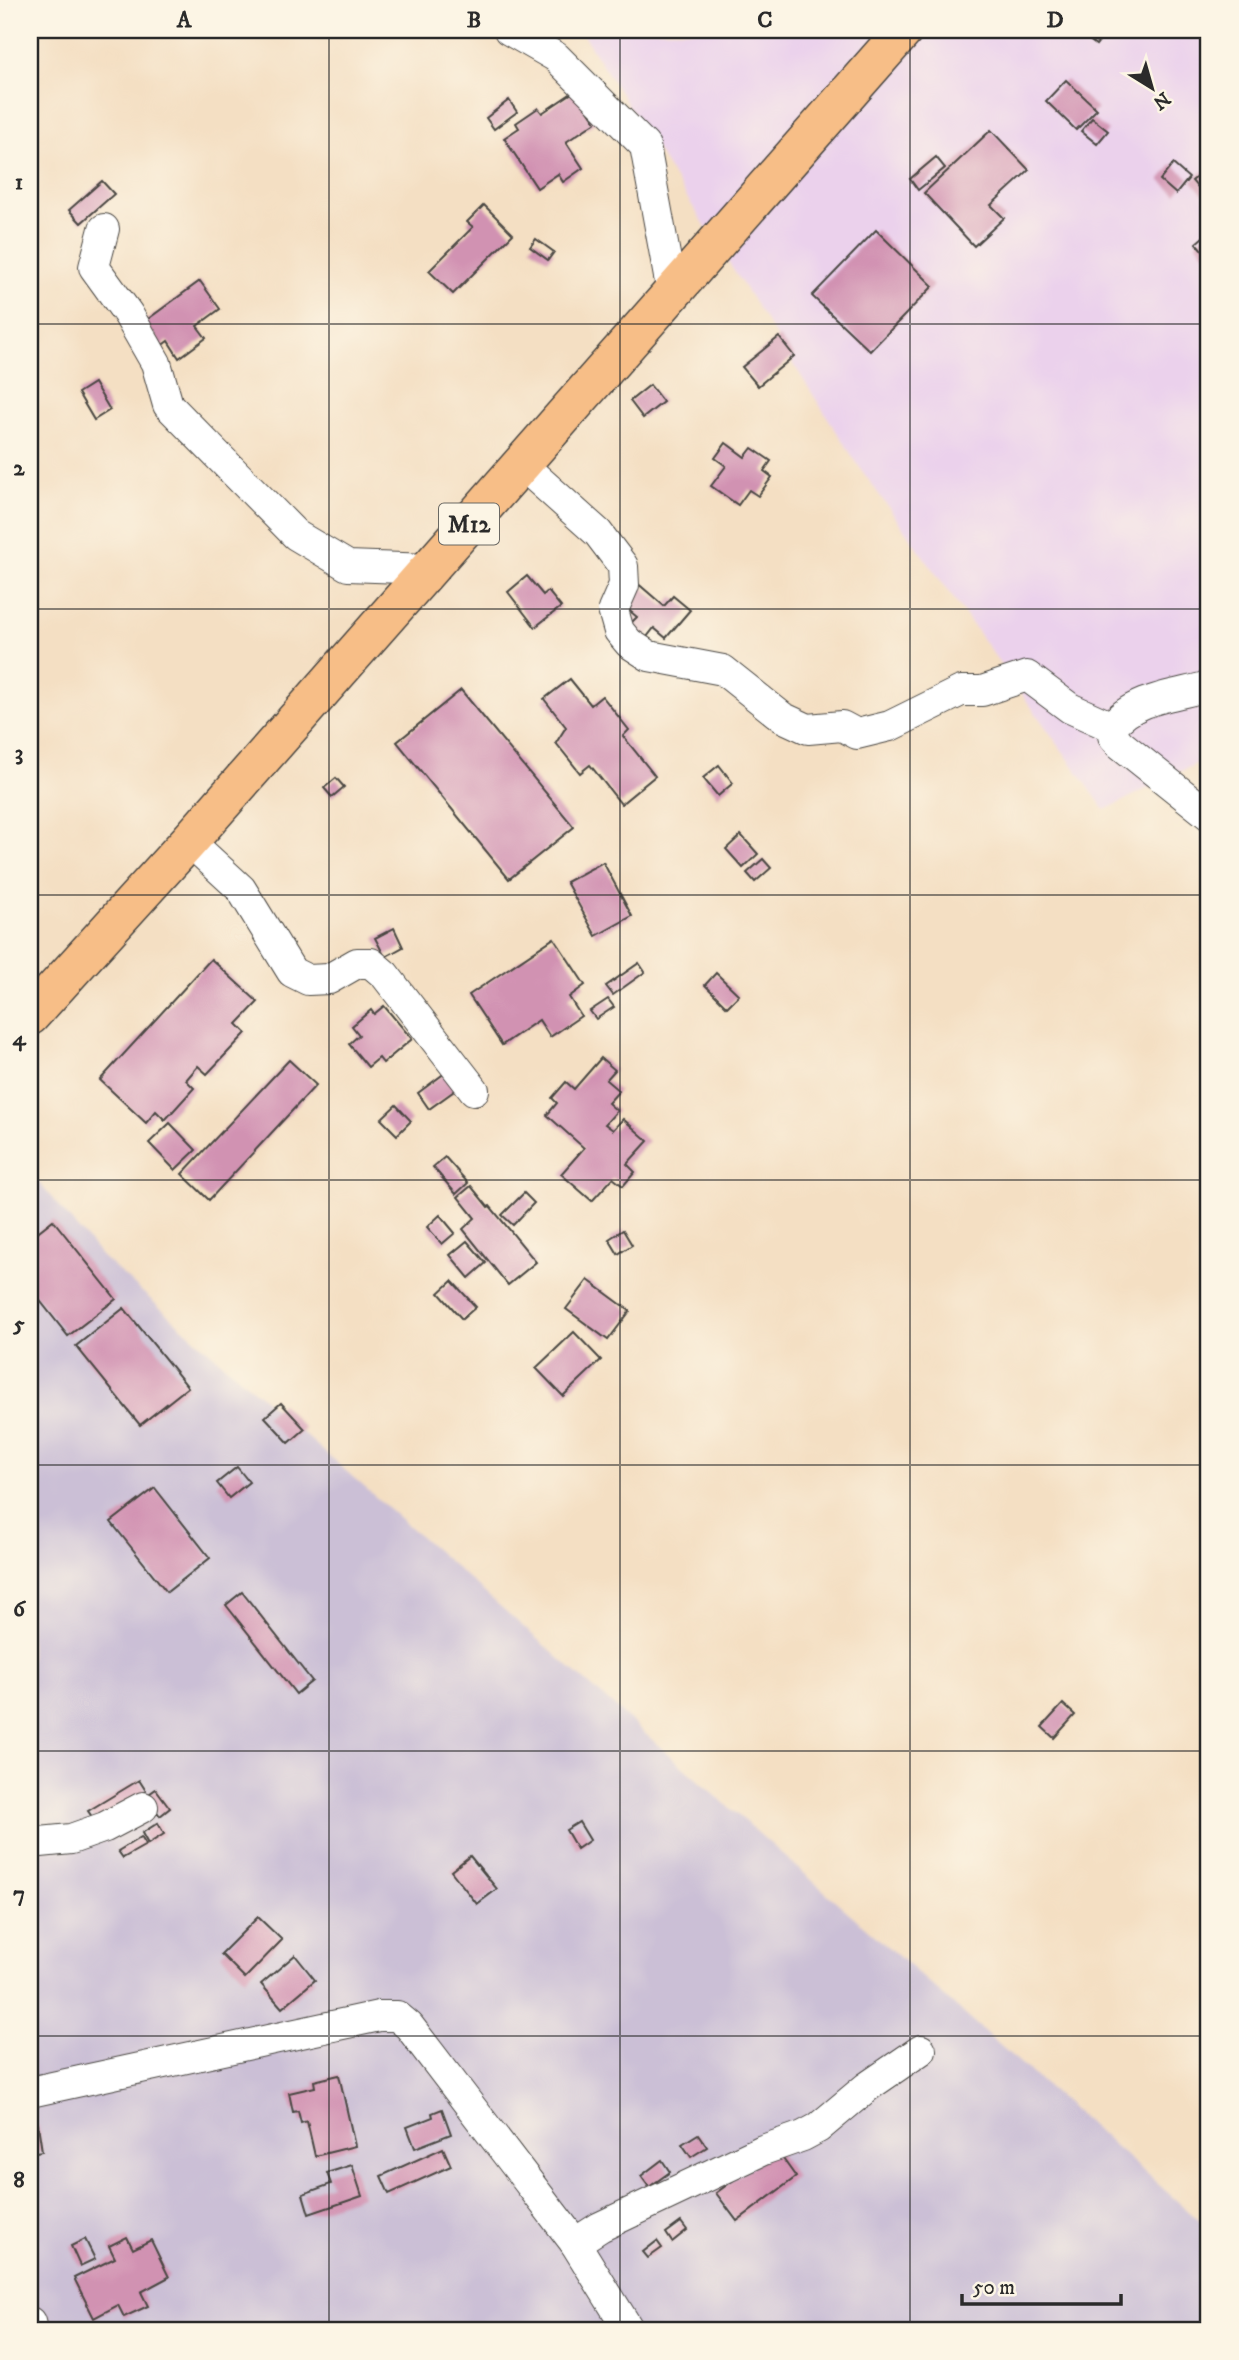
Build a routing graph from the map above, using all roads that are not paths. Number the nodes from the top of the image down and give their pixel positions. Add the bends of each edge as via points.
1 (509, 30) edge
2 (904, 30) edge
3 (104, 229) dead end
4 (672, 293) junction
5 (522, 464) junction
6 (429, 569) junction
7 (1209, 686) edge
8 (1112, 727) junction
9 (1209, 815) edge
10 (188, 841) junction
11 (30, 1016) edge
12 (474, 1090) dead end
13 (144, 1807) dead end
14 (30, 1843) edge
15 (921, 2050) dead end
16 (30, 2092) edge
17 (575, 2243) junction
18 (30, 2322) edge
19 (32, 2330) edge
20 (629, 2330) edge

1 - 4 street via 556,57 645,146
2 - 4 highway, M12
3 - 6 street via 93,267 156,363 168,405 296,535 348,566
4 - 5 highway, M12
5 - 6 highway, M12
5 - 8 street via 598,533 623,566 624,585 613,610 619,631 629,643 649,656 723,670 782,717 808,729 842,726 857,734 890,726 961,691 982,691 1027,676 1070,708
6 - 10 highway, M12
7 - 8 street via 1132,709
8 - 9 street via 1120,744
10 - 11 highway, M12
10 - 12 street via 241,889 292,972 308,980 329,979 357,963 372,963
13 - 14 street via 71,1839
15 - 17 street via 818,2128 600,2227
16 - 17 street via 379,2016 397,2017 409,2026
17 - 20 street
18 - 19 street

